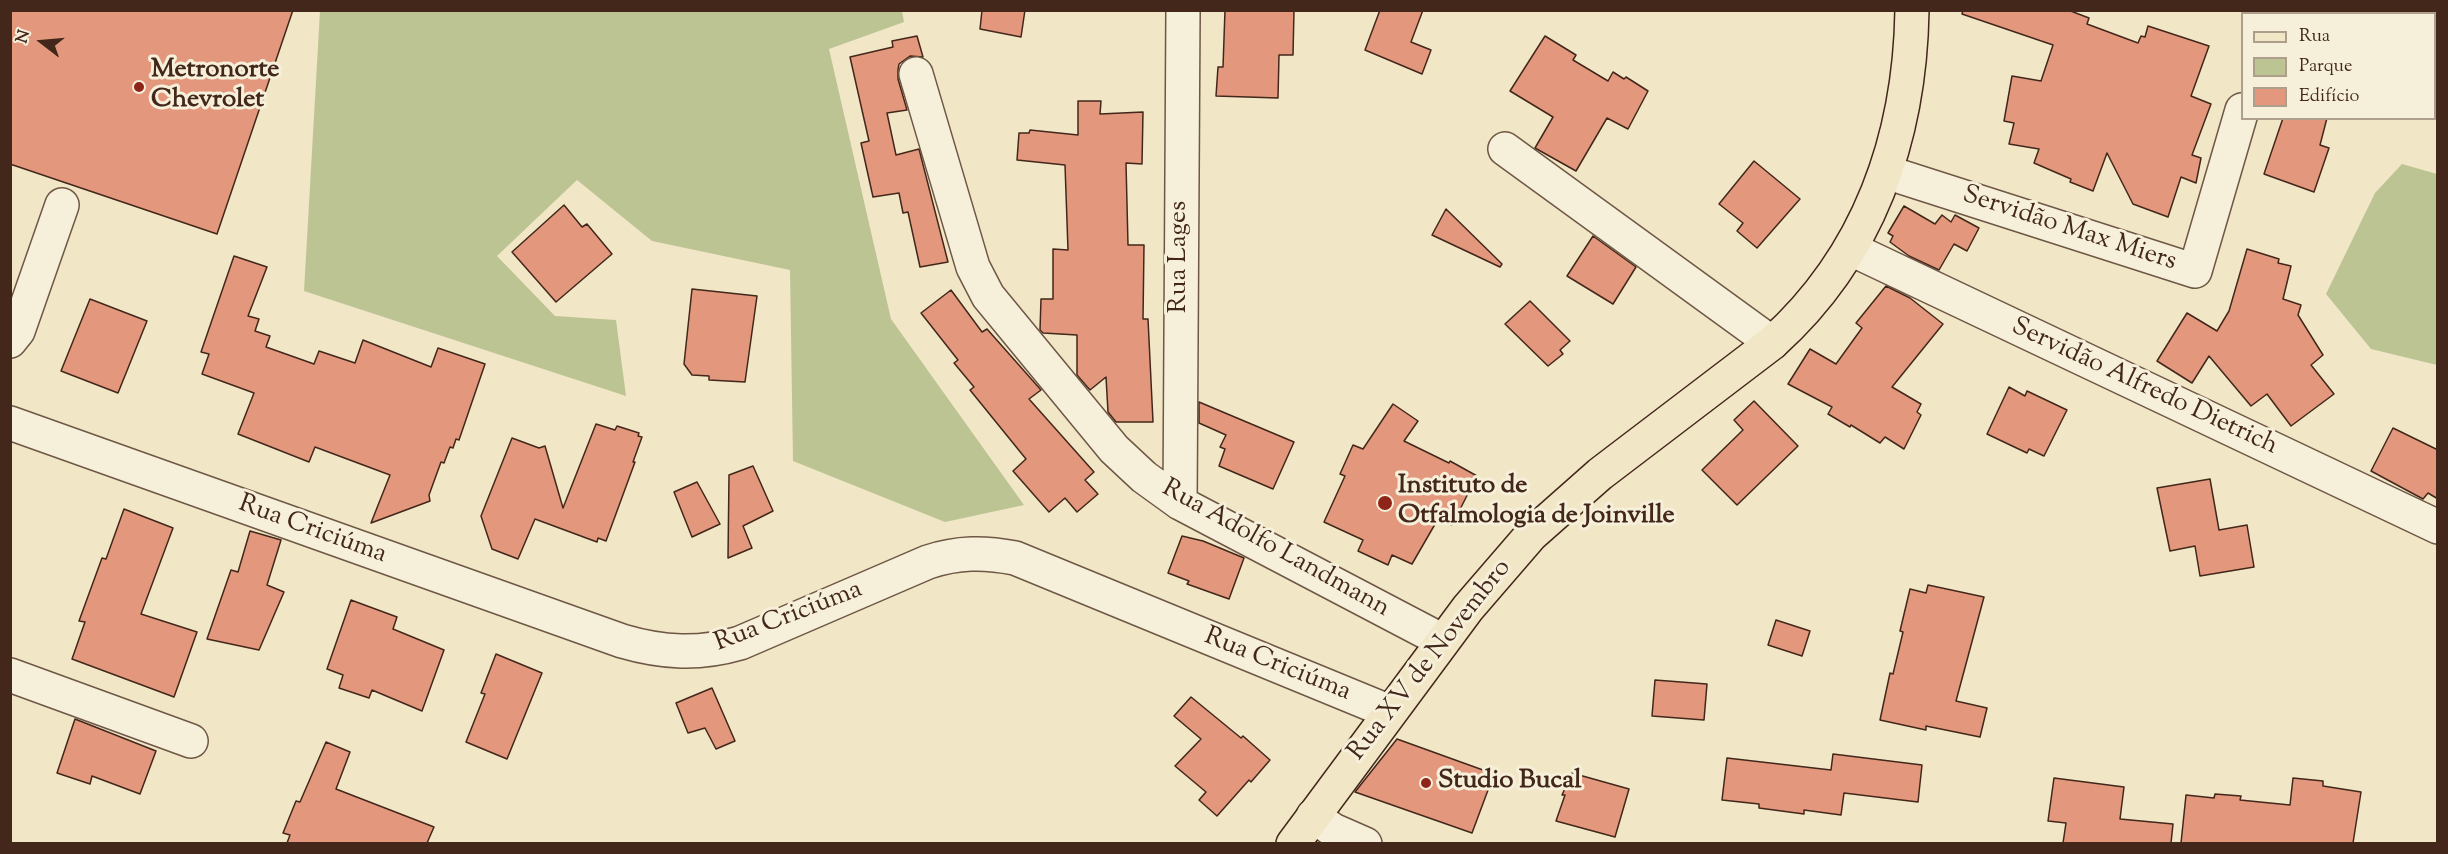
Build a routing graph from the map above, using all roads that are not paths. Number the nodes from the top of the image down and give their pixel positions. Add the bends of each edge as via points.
1 (1183, 10) edge
2 (1912, 10) edge
3 (916, 74) dead end
4 (2241, 113) edge
5 (1505, 149) dead end
6 (1886, 172) junction
7 (62, 206) dead end
8 (1851, 249) junction
9 (10, 341) edge
10 (1773, 343) junction
11 (10, 423) edge
12 (1180, 503) junction
13 (2438, 527) edge
14 (1443, 641) junction
15 (10, 675) edge
16 (1390, 712) junction
17 (190, 741) dead end
18 (1313, 816) junction
19 (1293, 843) edge
20 (1365, 843) edge

1 - 12 street, Rua Lages
2 - 6 main road, Rua XV de Novembro via 1908,68
3 - 12 street, Rua Adolfo Landmann via 973,267 988,296 1114,449
4 - 6 street, Servidão Max Miers via 2195,271
5 - 10 street
6 - 8 main road, Rua XV de Novembro
7 - 9 street via 18,331
8 - 10 main road, Rua XV de Novembro via 1826,288
8 - 13 street, Servidão Alfredo Dietrich
10 - 14 main road, Rua XV de Novembro via 1558,509 1507,562
11 - 16 street, Rua Criciúma via 652,650 685,652 740,643 928,562 948,556 990,553 1015,558
12 - 14 street, Rua Adolfo Landmann
14 - 16 main road, Rua XV de Novembro
15 - 17 street
16 - 18 main road, Rua XV de Novembro
18 - 19 main road, Rua XV de Novembro
18 - 20 street via 1333,830

